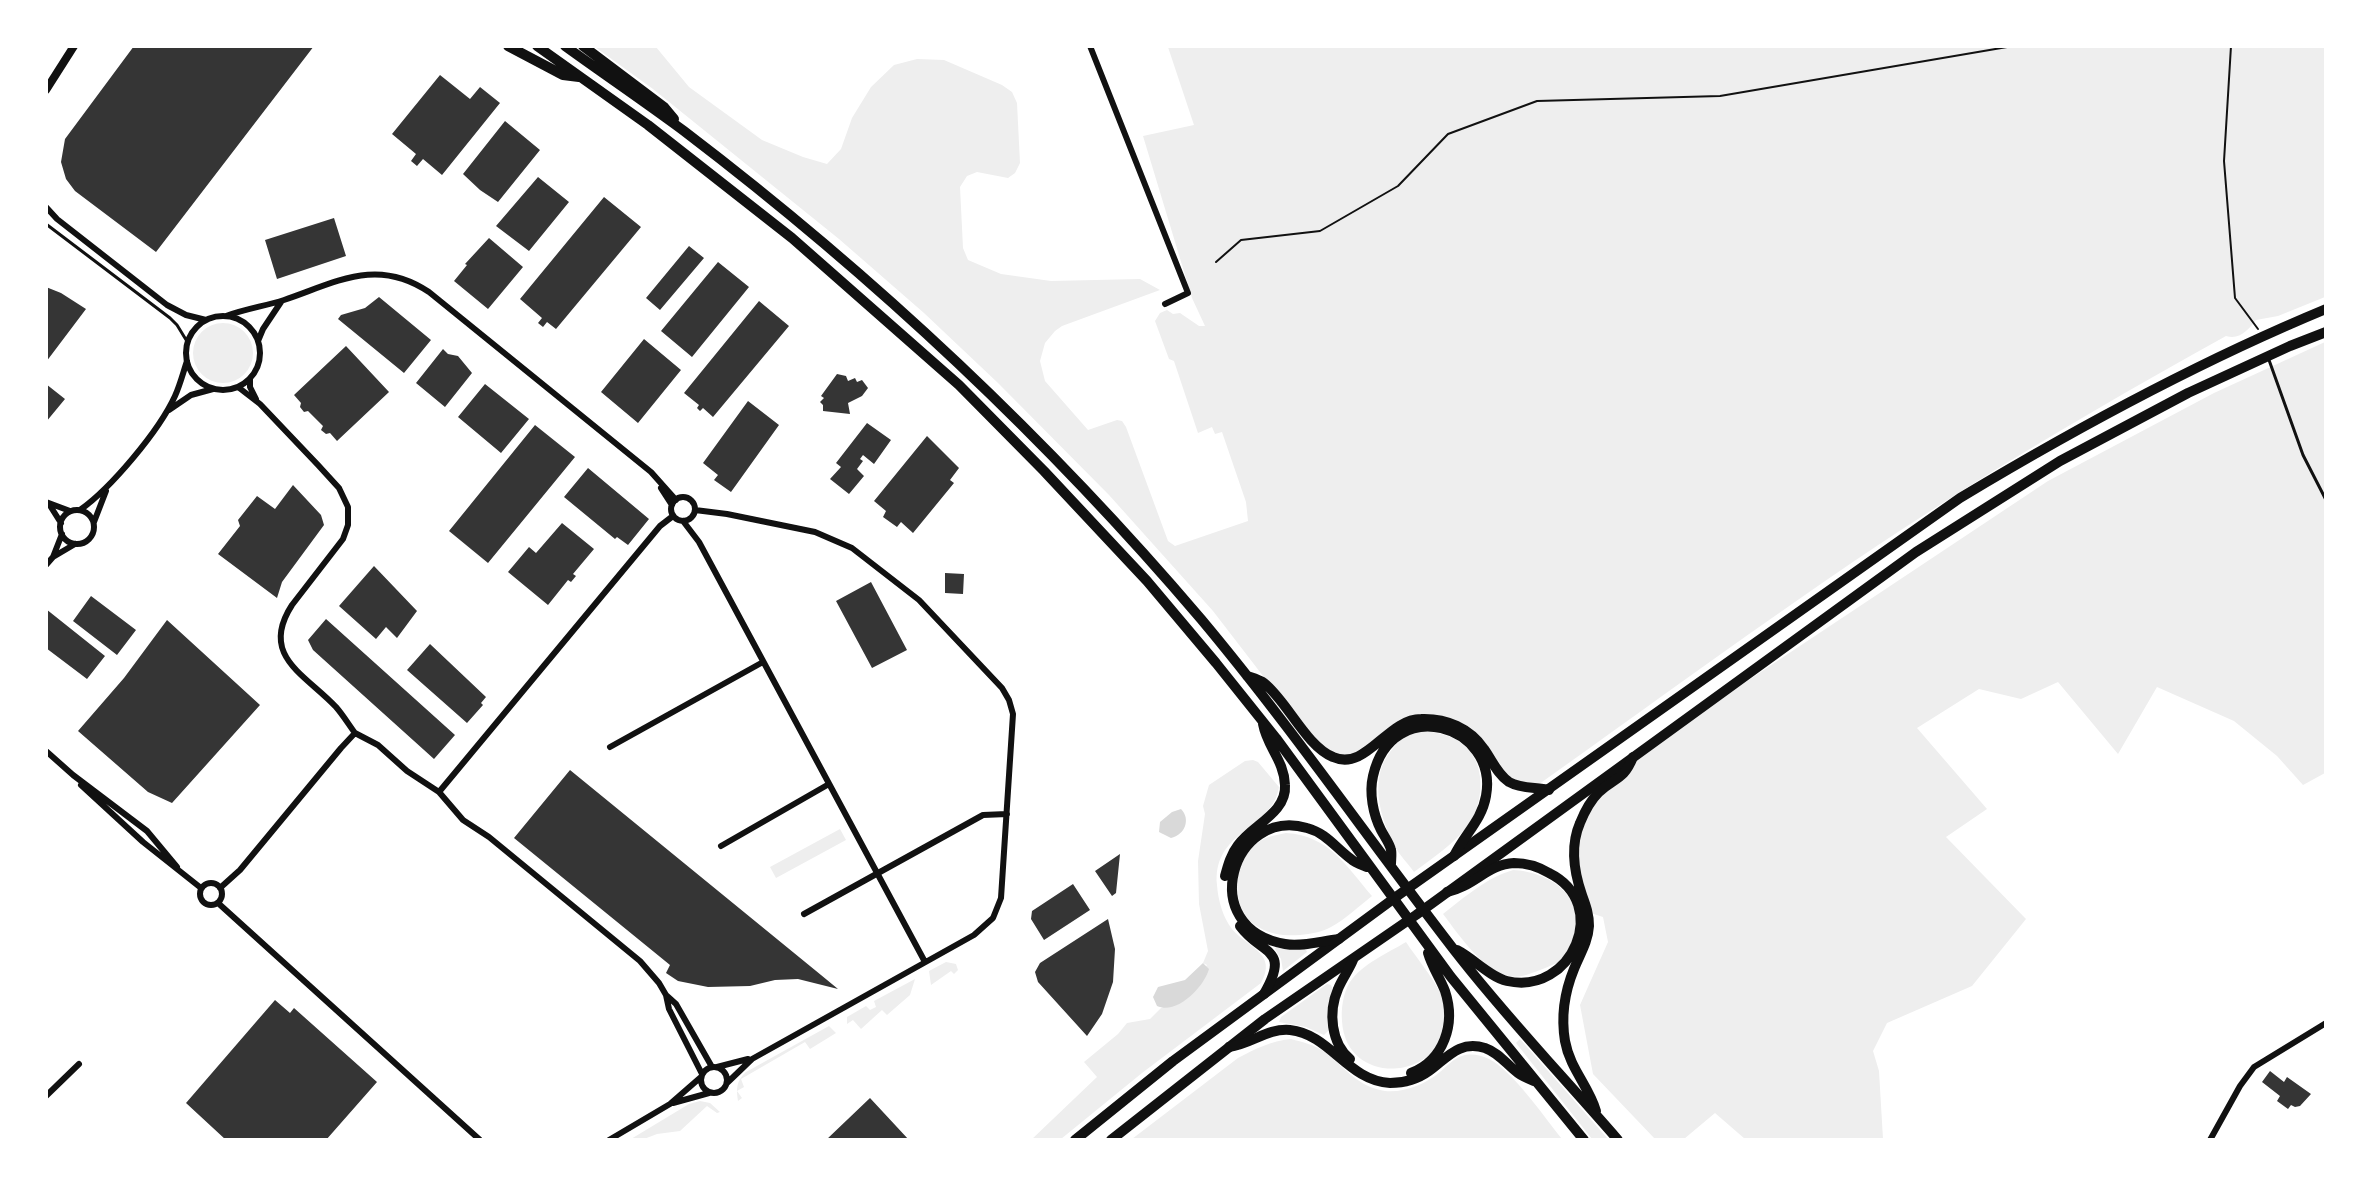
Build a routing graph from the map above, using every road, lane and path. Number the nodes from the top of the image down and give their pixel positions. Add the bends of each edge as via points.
1 (74, 46) edge
2 (508, 46) edge
3 (537, 46) edge
4 (565, 46) edge
5 (583, 46) edge
6 (1090, 46) edge
7 (2013, 46) edge
8 (2231, 46) edge
9 (581, 77) junction
10 (47, 88) edge
11 (681, 129) junction
12 (46, 207) edge
13 (46, 224) edge
14 (1216, 262) dead end
15 (281, 301) junction
16 (1165, 304) dead end
17 (2325, 309) edge
18 (226, 316) junction
19 (206, 320) junction
20 (2325, 332) edge
21 (2263, 335) junction
22 (258, 342) junction
23 (188, 343) junction
24 (2268, 355) junction
25 (187, 361) junction
26 (250, 378) junction
27 (238, 387) junction
28 (214, 389) junction
29 (260, 404) junction
30 (166, 412) junction
31 (108, 488) junction
32 (2325, 500) edge
33 (47, 502) edge
34 (674, 503) junction
35 (80, 510) junction
36 (694, 510) junction
37 (70, 511) junction
38 (713, 512) junction
39 (673, 516) junction
40 (688, 519) junction
41 (94, 522) junction
42 (61, 523) junction
43 (62, 534) junction
44 (75, 544) junction
45 (53, 557) junction
46 (46, 565) edge
47 (763, 662) junction
48 (1245, 675) junction
49 (1262, 721) junction
50 (356, 733) junction
51 (610, 747) dead end
52 (46, 751) edge
53 (1633, 757) junction
54 (73, 775) junction
55 (829, 784) junction
56 (1549, 790) junction
57 (438, 792) junction
58 (1007, 814) junction
59 (722, 846) dead end
60 (1454, 856) junction
61 (1390, 864) junction
62 (177, 867) junction
63 (1370, 869) junction
64 (877, 874) junction
65 (201, 888) junction
66 (220, 888) junction
67 (1447, 892) junction
68 (218, 903) junction
69 (804, 914) dead end
70 (1339, 939) junction
71 (1425, 944) junction
72 (1453, 948) junction
73 (1353, 960) junction
74 (925, 963) junction
75 (1264, 994) junction
76 (666, 995) junction
77 (2325, 1023) edge
78 (1229, 1047) junction
79 (752, 1059) junction
80 (79, 1064) dead end
81 (714, 1067) junction
82 (702, 1075) junction
83 (1536, 1082) junction
84 (726, 1083) junction
85 (710, 1093) junction
86 (46, 1096) edge
87 (670, 1104) junction
88 (1597, 1116) junction
89 (480, 1140) edge
90 (609, 1140) edge
91 (1075, 1140) edge
92 (1111, 1140) edge
93 (1584, 1140) edge
94 (1618, 1140) edge
95 (2210, 1140) edge

1 - 10 street
2 - 9 main road via 563,75
3 - 9 main road
4 - 11 main road
5 - 11 main road via 664,107
6 - 16 street via 1188,293
7 - 14 path via 1720,96 1537,101 1448,134 1398,186 1320,231 1241,240
8 - 21 path via 2224,161 2235,297
9 - 49 main road via 792,238 959,385 1147,581
11 - 48 main road via 820,240 971,375 1086,492
12 - 19 street via 167,305
13 - 23 lane via 170,318
15 - 18 street
15 - 22 street
15 - 34 street via 357,276 378,273 408,279 651,472
17 - 21 main road
18 - 19 street
18 - 22 street via 246,324
19 - 23 street
20 - 24 main road
21 - 56 main road via 2179,374 2051,443 1960,498
22 - 26 street via 259,361
23 - 25 street
24 - 32 lane via 2303,455
24 - 53 main road via 2060,461 1925,546
25 - 28 street via 197,378
25 - 30 street
26 - 27 street
26 - 29 street via 252,392
27 - 28 street
27 - 29 street
28 - 30 street via 191,395
29 - 50 street via 339,488 348,507 343,539 292,605 280,633 287,661 336,707
30 - 31 street
31 - 35 street
31 - 41 street
33 - 37 street
33 - 42 street
34 - 36 street via 682,498 689,500
34 - 39 street
35 - 37 street
35 - 41 street
36 - 38 street
36 - 40 street
37 - 42 street
38 - 40 street
38 - 58 street via 815,532 840,542 873,562 933,613 1009,700 1013,714
39 - 40 street
39 - 57 street via 660,526
40 - 47 street
41 - 44 street via 88,540
42 - 43 street
43 - 44 street
43 - 45 street
44 - 45 street
45 - 46 street
47 - 51 street
47 - 55 street
48 - 56 main road via 1264,682 1332,757 1356,759 1400,724 1418,718 1439,720 1457,725 1474,737 1509,782
48 - 61 main road
49 - 63 main road
49 - 75 main road via 1266,740 1285,774 1286,789 1276,810 1237,846 1228,861 1224,882 1232,916 1275,962 1275,974
50 - 57 street via 378,745
50 - 66 street via 240,870
52 - 54 street
53 - 67 main road
53 - 88 main road via 1627,772 1598,793 1579,824 1575,842 1576,875 1589,928 1570,981 1563,1026 1569,1055 1592,1097
54 - 62 street via 136,835
54 - 62 street via 147,831
55 - 59 street
55 - 64 street
56 - 60 main road
57 - 76 street via 463,820 640,961
58 - 64 street via 983,815
58 - 74 street via 1003,888 993,918 981,931
60 - 61 main road via 1482,809 1488,783 1485,768 1476,750 1462,736 1438,727 1409,728 1389,743 1373,777 1373,808 1391,850
60 - 70 main road
61 - 72 main road
62 - 65 street
63 - 70 main road via 1351,860 1322,834 1287,825 1255,838 1234,866 1232,898 1249,927 1284,944
63 - 71 main road
64 - 69 street
64 - 74 street
65 - 66 street via 210,883
65 - 68 street via 204,903
66 - 68 street via 222,897
67 - 72 main road via 1462,889 1498,866 1514,863 1542,869 1567,884 1581,910 1574,951 1566,963 1539,979 1507,981
67 - 73 main road
68 - 89 street
70 - 75 main road
71 - 73 main road via 1446,994 1449,1024 1435,1055 1416,1071 1402,1076 1376,1076 1361,1069 1343,1053 1335,1039 1332,1020 1337,990
71 - 83 main road
72 - 88 main road
73 - 78 main road
74 - 79 street
75 - 91 main road via 1173,1060
76 - 81 street via 676,1004
76 - 82 street via 669,1009
77 - 95 street via 2254,1066
78 - 83 main road via 1245,1045 1277,1031 1304,1033 1328,1047 1358,1073 1389,1083 1420,1076 1446,1055 1477,1046 1495,1053 1519,1074
78 - 92 main road
79 - 81 street
79 - 84 street
80 - 86 street
81 - 82 street
81 - 84 street via 725,1073
82 - 85 street via 702,1086
82 - 87 street
83 - 93 main road
84 - 85 street via 720,1092
85 - 87 street
87 - 90 street
88 - 94 main road

